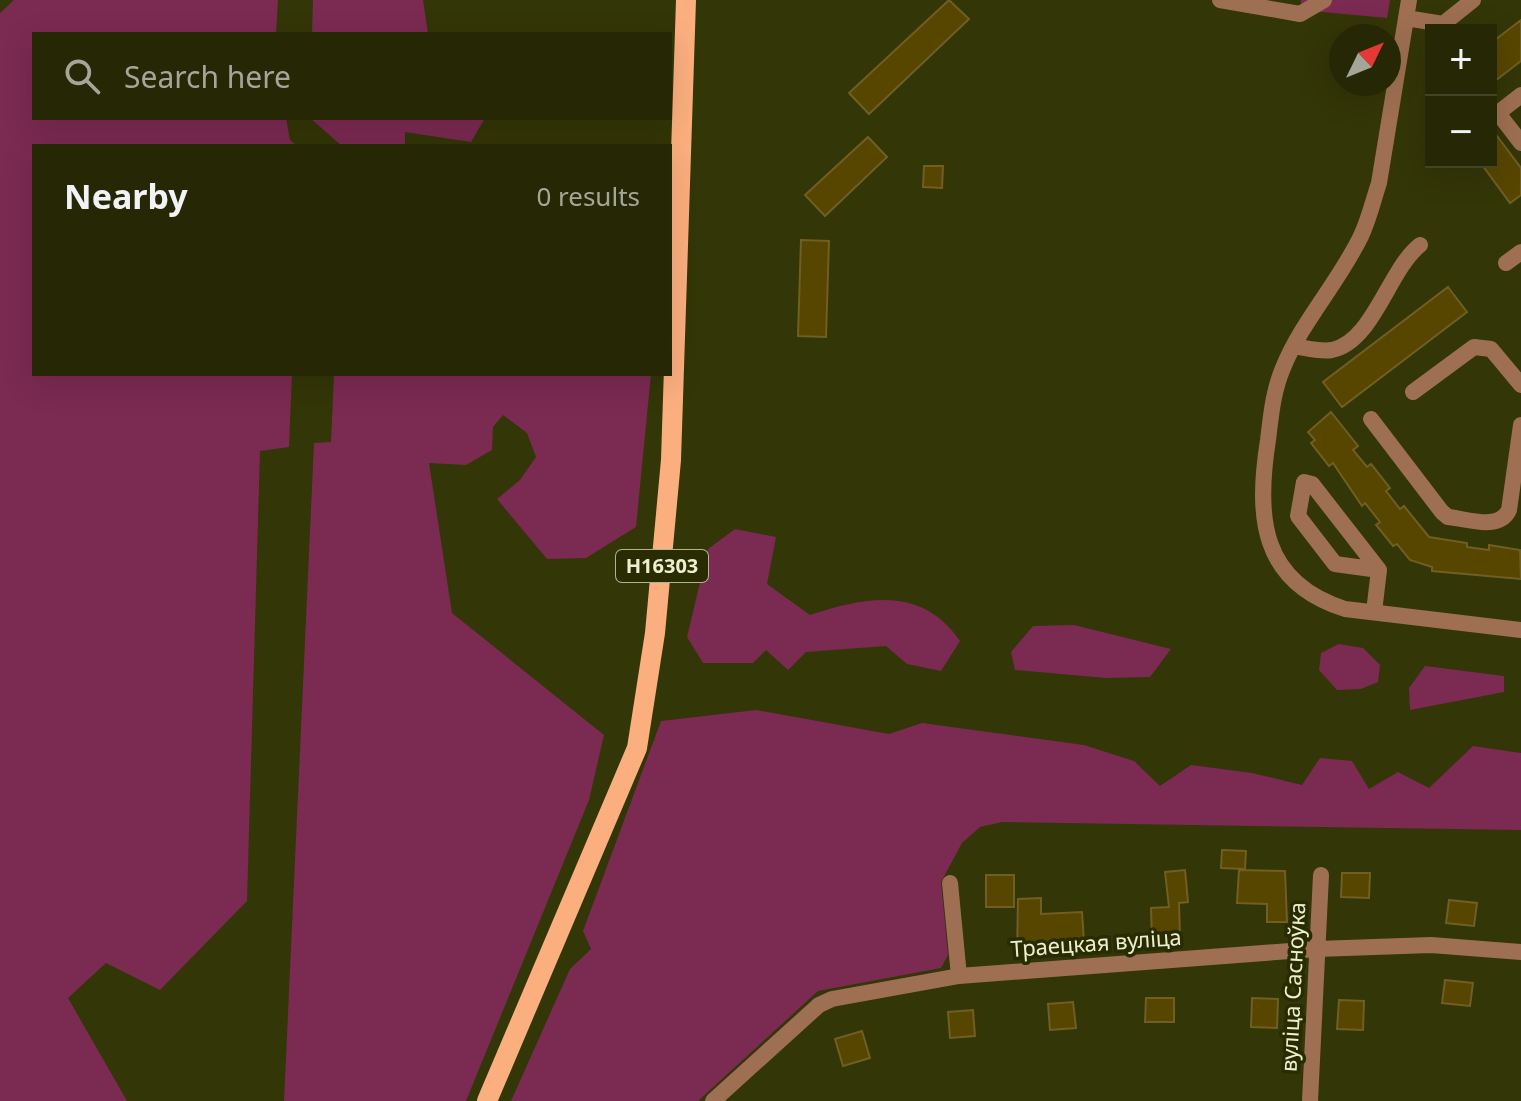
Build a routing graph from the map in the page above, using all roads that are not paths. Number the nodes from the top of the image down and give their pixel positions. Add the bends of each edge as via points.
1 (686, 0) edge
2 (1220, 0) edge
3 (1324, 0) edge
4 (1409, 0) edge
5 (1473, 0) edge
6 (1406, 18) junction
7 (1521, 95) edge
8 (1521, 143) edge
9 (1420, 245) dead end
10 (1521, 252) edge
11 (1506, 263) dead end
12 (1294, 346) junction
13 (1521, 385) edge
14 (1413, 392) dead end
15 (1371, 419) dead end
16 (1521, 425) edge
17 (1379, 570) junction
18 (1374, 612) junction
19 (1521, 630) edge
20 (1321, 875) dead end
21 (950, 883) dead end
22 (1317, 949) junction
23 (1521, 952) edge
24 (959, 976) junction
25 (487, 1101) edge
26 (713, 1101) edge
27 (1310, 1101) edge

1 - 25 main road, Н16303 via 671,460 655,633 637,748
2 - 3 street via 1300,14
4 - 6 street
5 - 6 street via 1443,24
6 - 12 street via 1371,210 1361,236
7 - 8 street via 1498,113
9 - 12 street via 1408,254 1363,328 1346,344 1322,350
10 - 11 street
12 - 18 street via 1275,391 1260,490 1264,527 1286,572 1305,590 1326,603
13 - 14 street via 1491,349 1474,347
15 - 16 street via 1442,512 1494,522 1509,510
17 - 17 street via 1312,484 1304,482 1298,516 1335,564
17 - 18 street
18 - 19 street
20 - 22 street, вуліца Сасноўка
21 - 24 street
22 - 23 street, Траецкая вуліца via 1431,945
22 - 24 street, Траецкая вуліца
22 - 27 street, вуліца Сасноўка
24 - 26 street, Траецкая вуліца via 819,1005

